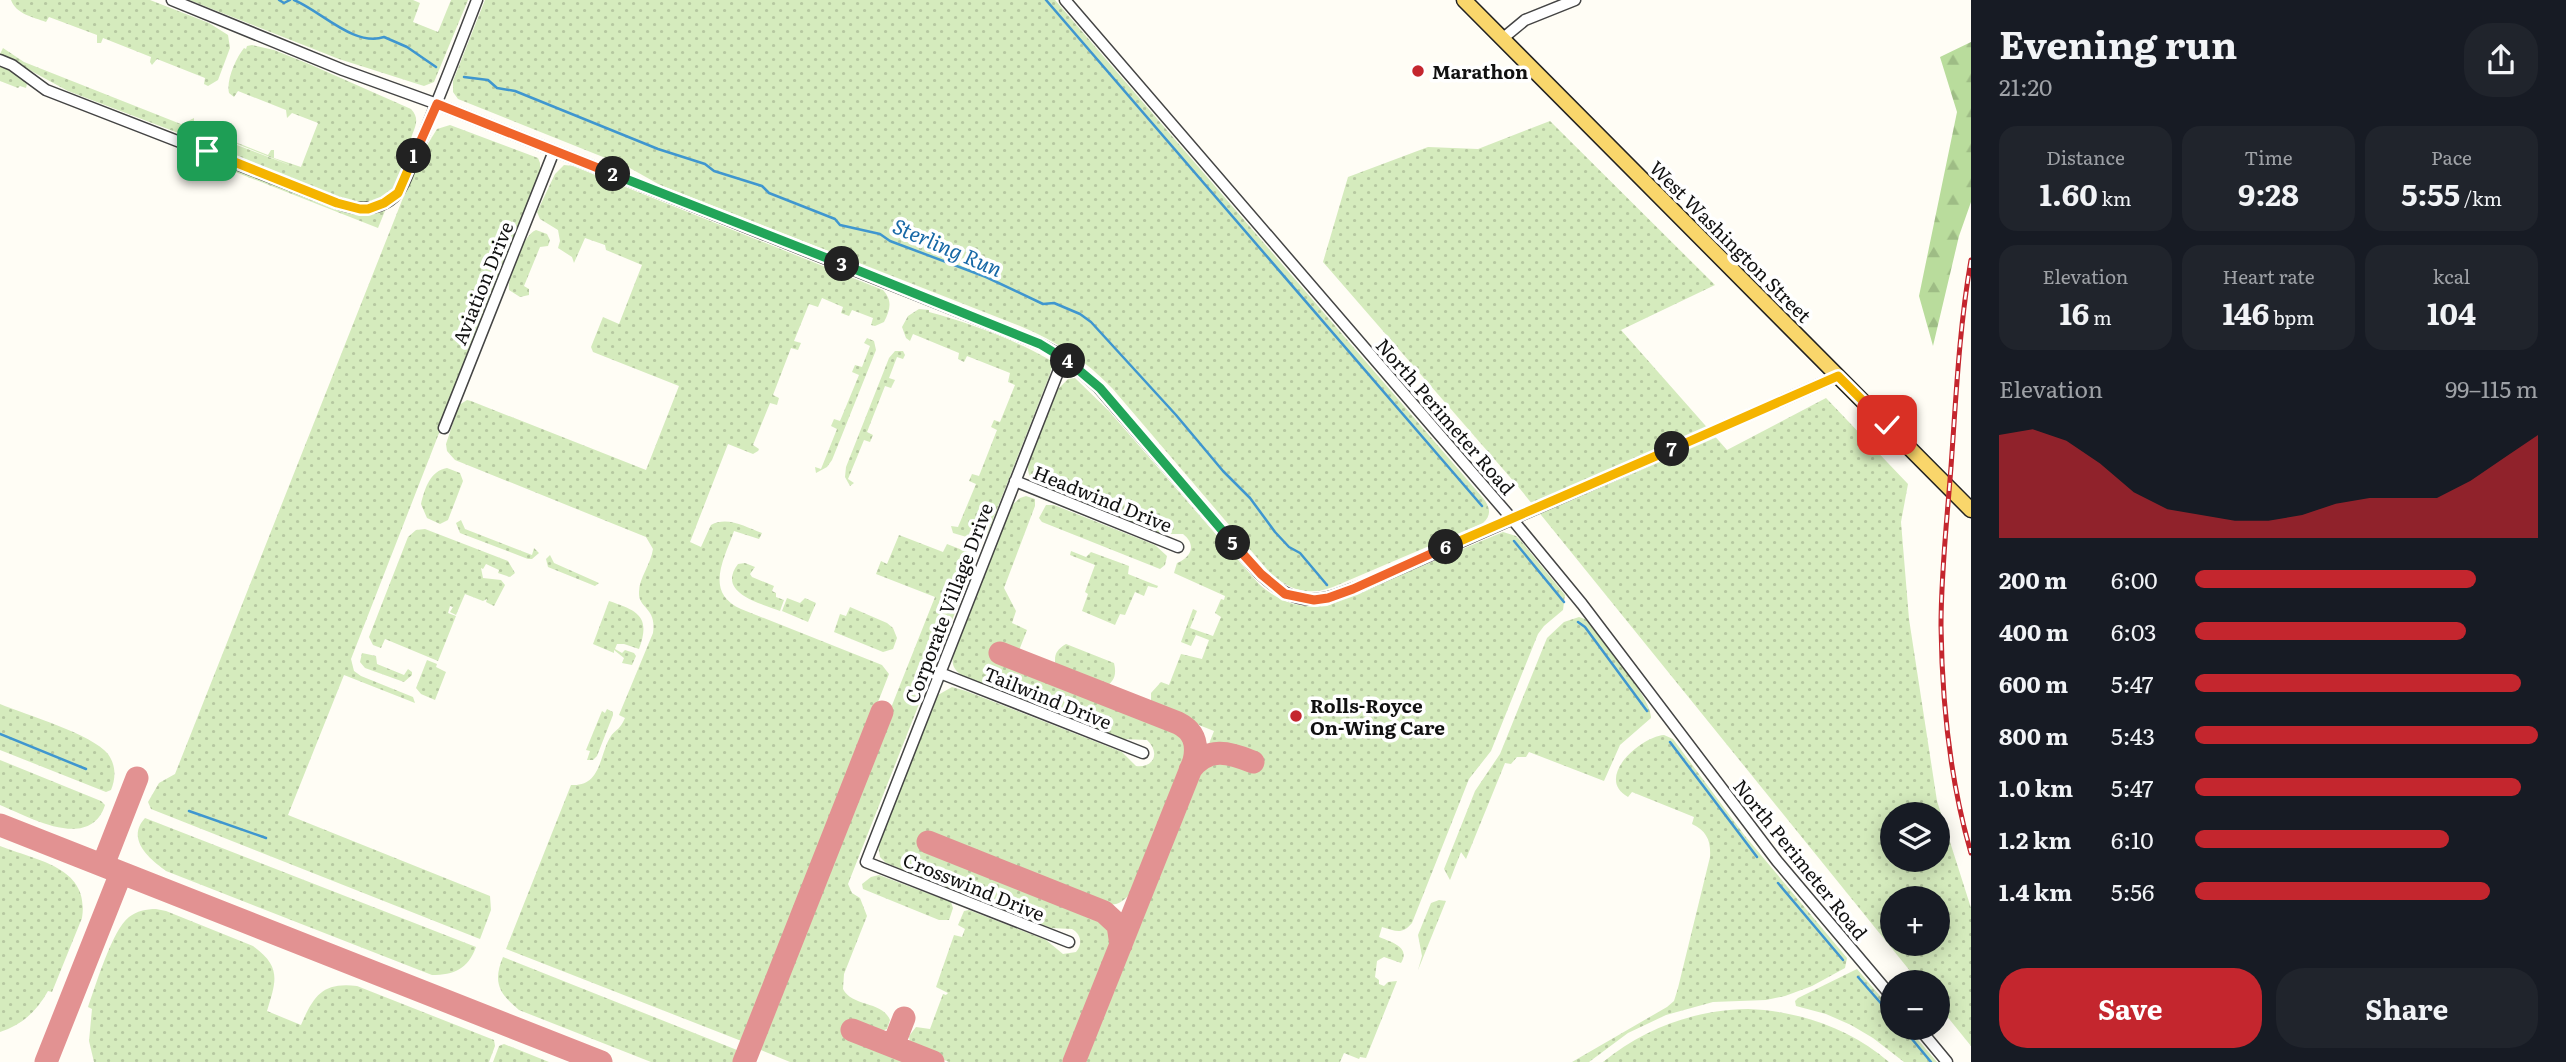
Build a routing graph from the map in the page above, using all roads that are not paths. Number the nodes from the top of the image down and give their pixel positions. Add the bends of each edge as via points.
1 (172, 0) edge
2 (477, 0) edge
3 (1065, 0) edge
4 (1464, 0) edge
5 (1575, 0) edge
6 (1502, 38) junction
7 (0, 60) edge
8 (437, 104) junction
9 (554, 151) junction
10 (1063, 357) junction
11 (1838, 376) junction
12 (444, 428) dead end
13 (1015, 481) junction
14 (1971, 510) edge
15 (1512, 519) junction
16 (1178, 547) dead end
17 (940, 673) junction
18 (1143, 754) dead end
19 (866, 862) joint
20 (1069, 942) dead end
21 (1880, 983) edge
22 (1929, 1040) edge
23 (1947, 1062) edge

1 - 8 street
2 - 8 street
3 - 15 street, North Perimeter Road
4 - 6 main road, West Washington Street
5 - 6 street via 1525,20
6 - 11 main road, West Washington Street
7 - 8 street via 46,90 345,206 368,209 398,193
8 - 9 street
9 - 10 street
9 - 12 street, Aviation Drive
10 - 13 street, Corporate Village Drive
10 - 15 street via 1100,388 1261,574 1285,594 1305,600 1328,598
11 - 14 main road, West Washington Street
11 - 15 street
13 - 16 street, Headwind Drive
13 - 17 street, Corporate Village Drive
15 - 21 street, North Perimeter Road via 1777,861
17 - 18 street, Tailwind Drive
17 - 19 street, Corporate Village Drive
19 - 20 street, Crosswind Drive
22 - 23 street

